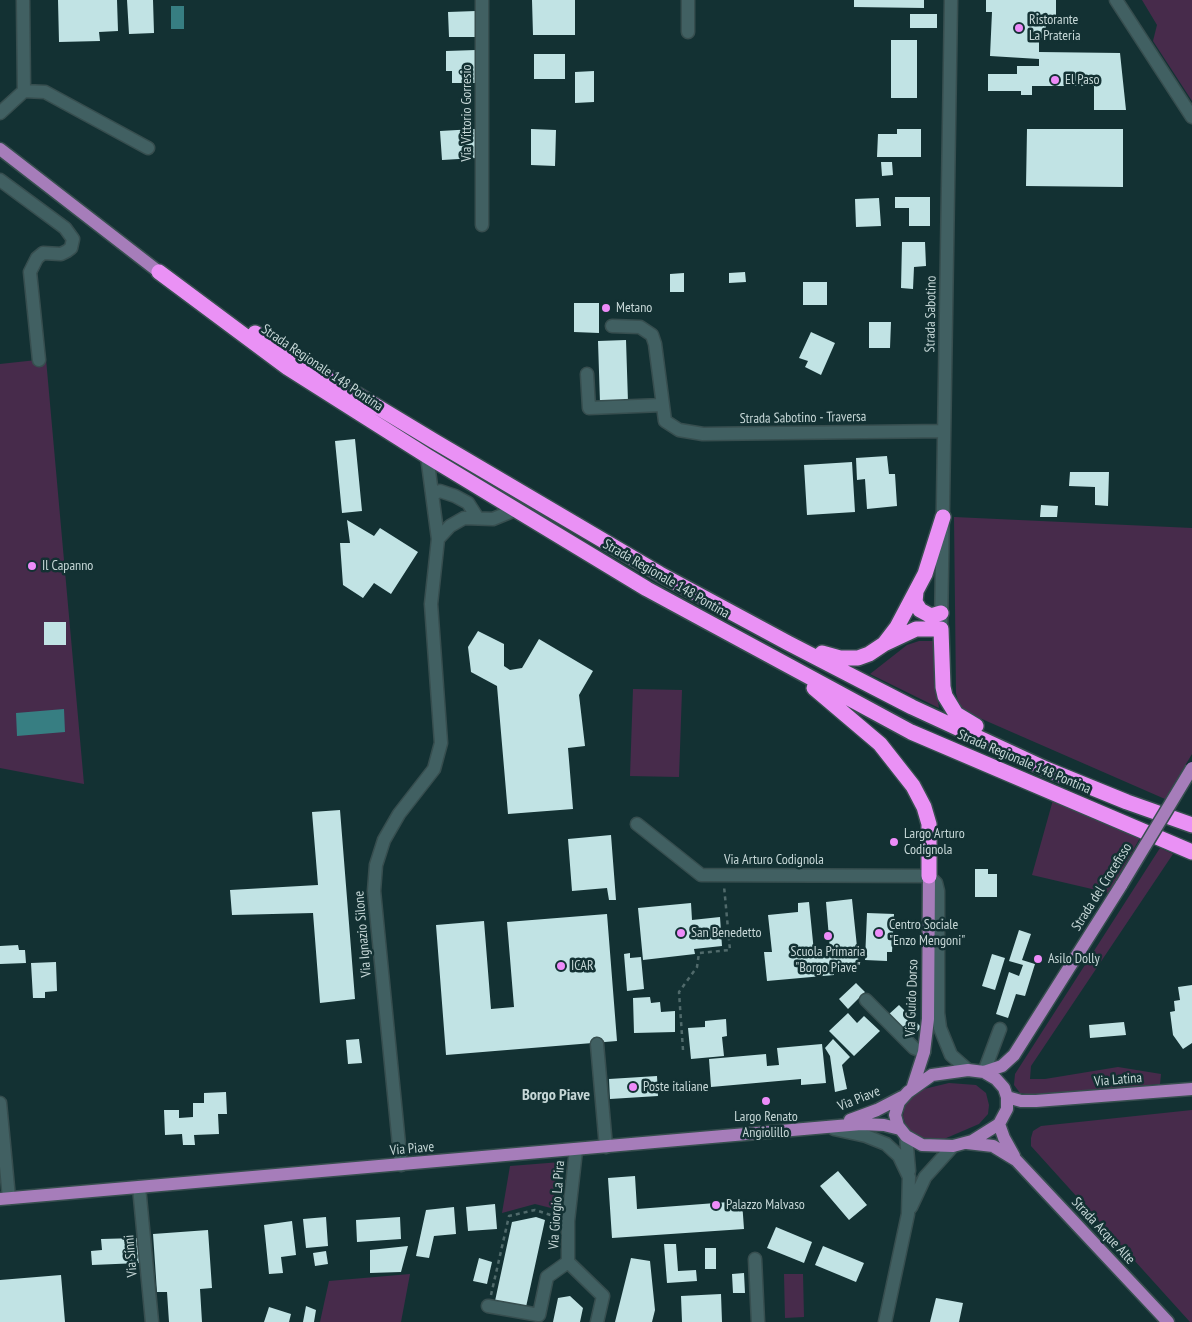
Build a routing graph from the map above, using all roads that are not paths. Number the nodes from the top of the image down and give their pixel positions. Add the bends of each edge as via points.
1 (23, 0) edge
2 (482, 0) edge
3 (688, 0) edge
4 (951, 0) edge
5 (1117, 1) edge
6 (688, 32) dead end
7 (24, 91) junction
8 (0, 113) edge
9 (1192, 117) edge
10 (148, 148) dead end
11 (0, 149) edge
12 (0, 180) edge
13 (482, 225) dead end
14 (159, 272) junction
15 (612, 326) dead end
16 (39, 360) dead end
17 (587, 374) dead end
18 (662, 405) junction
19 (944, 431) junction
20 (427, 456) junction
21 (433, 494) junction
22 (515, 510) junction
23 (477, 517) junction
24 (943, 517) junction
25 (438, 539) junction
26 (916, 592) junction
27 (941, 613) junction
28 (940, 628) junction
29 (742, 641) junction
30 (788, 643) junction
31 (884, 644) junction
32 (1192, 768) edge
33 (1046, 769) junction
34 (637, 824) dead end
35 (1192, 825) edge
36 (1192, 852) edge
37 (929, 876) junction
38 (866, 1000) dead end
39 (1000, 1030) dead end
40 (597, 1044) dead end
41 (1020, 1046) junction
42 (924, 1052) junction
43 (968, 1070) junction
44 (984, 1072) junction
45 (913, 1086) junction
46 (1192, 1089) edge
47 (1006, 1092) junction
48 (903, 1097) junction
49 (1047, 1100) junction
50 (0, 1103) edge
51 (1001, 1121) junction
52 (826, 1128) junction
53 (903, 1133) junction
54 (967, 1143) junction
55 (953, 1146) junction
56 (606, 1147) junction
57 (576, 1150) junction
58 (1016, 1160) junction
59 (401, 1165) junction
60 (909, 1177) junction
61 (140, 1187) junction
62 (4, 1199) edge
63 (908, 1214) junction
64 (755, 1259) dead end
65 (568, 1262) junction
66 (488, 1306) road end
67 (152, 1322) edge
68 (597, 1322) edge
69 (758, 1322) edge
70 (885, 1322) edge
71 (1168, 1322) edge

1 - 7 street
2 - 13 street, Via Vittorio Gorresio
3 - 6 street
4 - 19 street, Strada Sabotino
5 - 9 street
7 - 8 street
7 - 10 street via 45,92
11 - 14 main road, Strada Regionale 148 Pontina
12 - 16 street via 65,228 73,239 71,248 61,254 43,253 30,272
14 - 20 highway, Strada Regionale 148 Pontina via 288,368
14 - 30 highway, Strada Regionale 148 Pontina via 442,446 660,574
15 - 18 street via 640,327 652,335
17 - 18 street via 590,408
18 - 19 street, Strada Sabotino - Traversa via 665,421 679,430 703,434
19 - 24 street, Strada Sabotino
20 - 21 street, Via Ignazio Silone
20 - 22 highway, Strada Regionale 148 Pontina
21 - 23 street via 440,491 455,496 468,503
21 - 25 street, Via Ignazio Silone
22 - 23 street via 492,519
22 - 29 highway, Strada Regionale 148 Pontina
23 - 25 street via 464,518 450,526
24 - 26 highway
24 - 27 street, Strada Sabotino
25 - 59 street, Via Ignazio Silone via 432,604 439,754 426,781 387,834 377,860 374,883
26 - 27 highway via 915,602 925,614
26 - 31 highway
27 - 28 street, Strada Sabotino
28 - 31 highway via 916,629
28 - 33 highway via 942,687 952,710
29 - 36 highway, Strada Regionale 148 Pontina via 911,732
29 - 37 highway via 824,696 880,744 899,766 914,786 926,816 930,835
30 - 31 highway via 848,659 870,654
30 - 33 highway, Strada Regionale 148 Pontina via 912,707
32 - 41 main road, Strada del Crocefisso, bridge
33 - 35 highway, Strada Regionale 148 Pontina
34 - 37 street, Via Arturo Codignola via 701,875
37 - 42 main road, Via Guido Dorso via 929,1009
37 - 43 street, Via Guido Dorso via 938,891 940,1028 951,1055
38 - 42 street via 914,1048
39 - 44 street
40 - 56 street
41 - 44 main road, Strada del Crocefisso via 1002,1066
41 - 47 main road, Strada del Crocefisso
42 - 45 main road, Via Guido Dorso
43 - 44 main road
43 - 45 main road via 938,1073
44 - 47 main road via 996,1079
45 - 48 main road
46 - 49 main road, Via Latina
47 - 49 main road, Via Latina via 1021,1101
47 - 51 main road via 1007,1109
48 - 52 main road, Via Piave via 873,1112
48 - 53 main road via 895,1114
49 - 51 main road, Via Latina
50 - 62 street
51 - 54 main road
51 - 58 main road, Strada Acque Alte via 1004,1138
52 - 53 main road, Via Piave via 884,1124
52 - 56 main road, Via Piave
52 - 60 street via 858,1133 886,1144 900,1156
53 - 55 main road via 922,1145
53 - 60 street
54 - 55 main road
54 - 58 main road, Strada Acque Alte via 993,1146
55 - 63 street via 925,1177
56 - 57 main road, Via Piave
57 - 59 main road, Via Piave
57 - 65 street, Via Giorgio La Pira via 568,1221
58 - 71 main road, Strada Acque Alte
59 - 61 main road, Via Piave
60 - 63 street
61 - 62 main road, Via Piave
61 - 67 street, Via Sinni
63 - 70 street
64 - 69 street
65 - 66 street, Via Giorgio La Pira via 547,1278 539,1315
65 - 68 street, Via Giorgio La Pira via 603,1296

